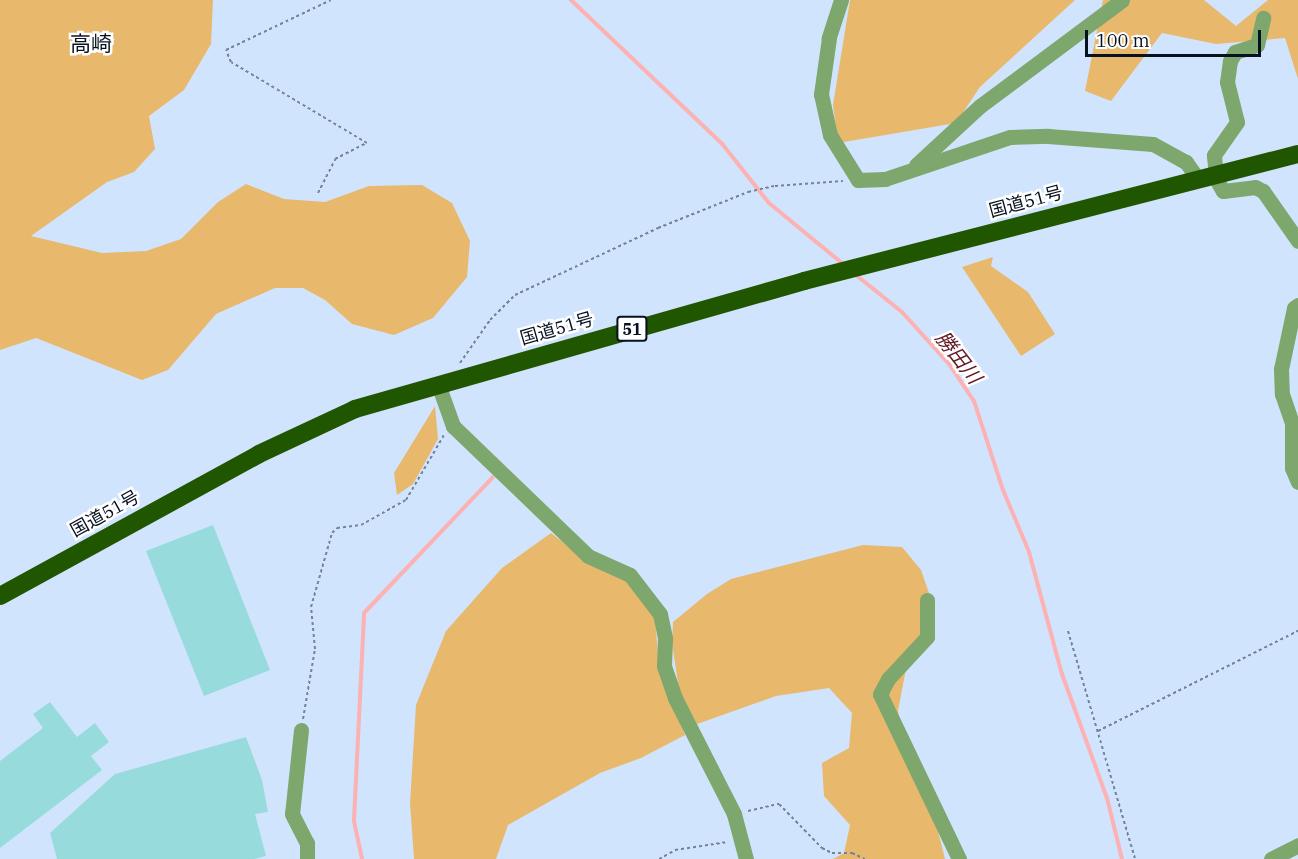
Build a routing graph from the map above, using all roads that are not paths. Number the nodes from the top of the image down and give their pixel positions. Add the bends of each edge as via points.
1 (841, 0) edge
2 (1122, 0) edge
3 (1263, 18) dead end
4 (1298, 154) edge
5 (911, 170) junction
6 (1210, 176) junction
7 (1298, 241) edge
8 (1298, 305) edge
9 (443, 383) junction
10 (1298, 482) edge
11 (0, 596) edge
12 (927, 600) dead end
13 (302, 730) road end
14 (1298, 845) edge
15 (307, 859) edge
16 (746, 859) edge
17 (958, 859) edge
18 (1270, 859) edge

1 - 5 street via 829,38 821,94 830,135 858,180 885,180
2 - 5 street via 980,106
3 - 6 street via 1257,45 1235,52 1230,61 1227,82 1237,122 1214,155
4 - 6 highway, 国道51号 / 51
5 - 6 street via 1010,137 1048,136 1153,144
6 - 7 street via 1223,191 1255,187 1263,191
6 - 9 highway, 国道51号 / 51 via 804,281
8 - 10 street via 1294,308 1281,369 1282,394 1292,423 1292,468
9 - 11 highway, 国道51号 / 51 via 355,408 259,454
9 - 16 street via 452,422 588,556 630,575 660,614 665,638 664,666 675,698 734,814
12 - 17 street via 927,637 888,679 880,694
13 - 15 street via 292,814 308,843
14 - 18 street

